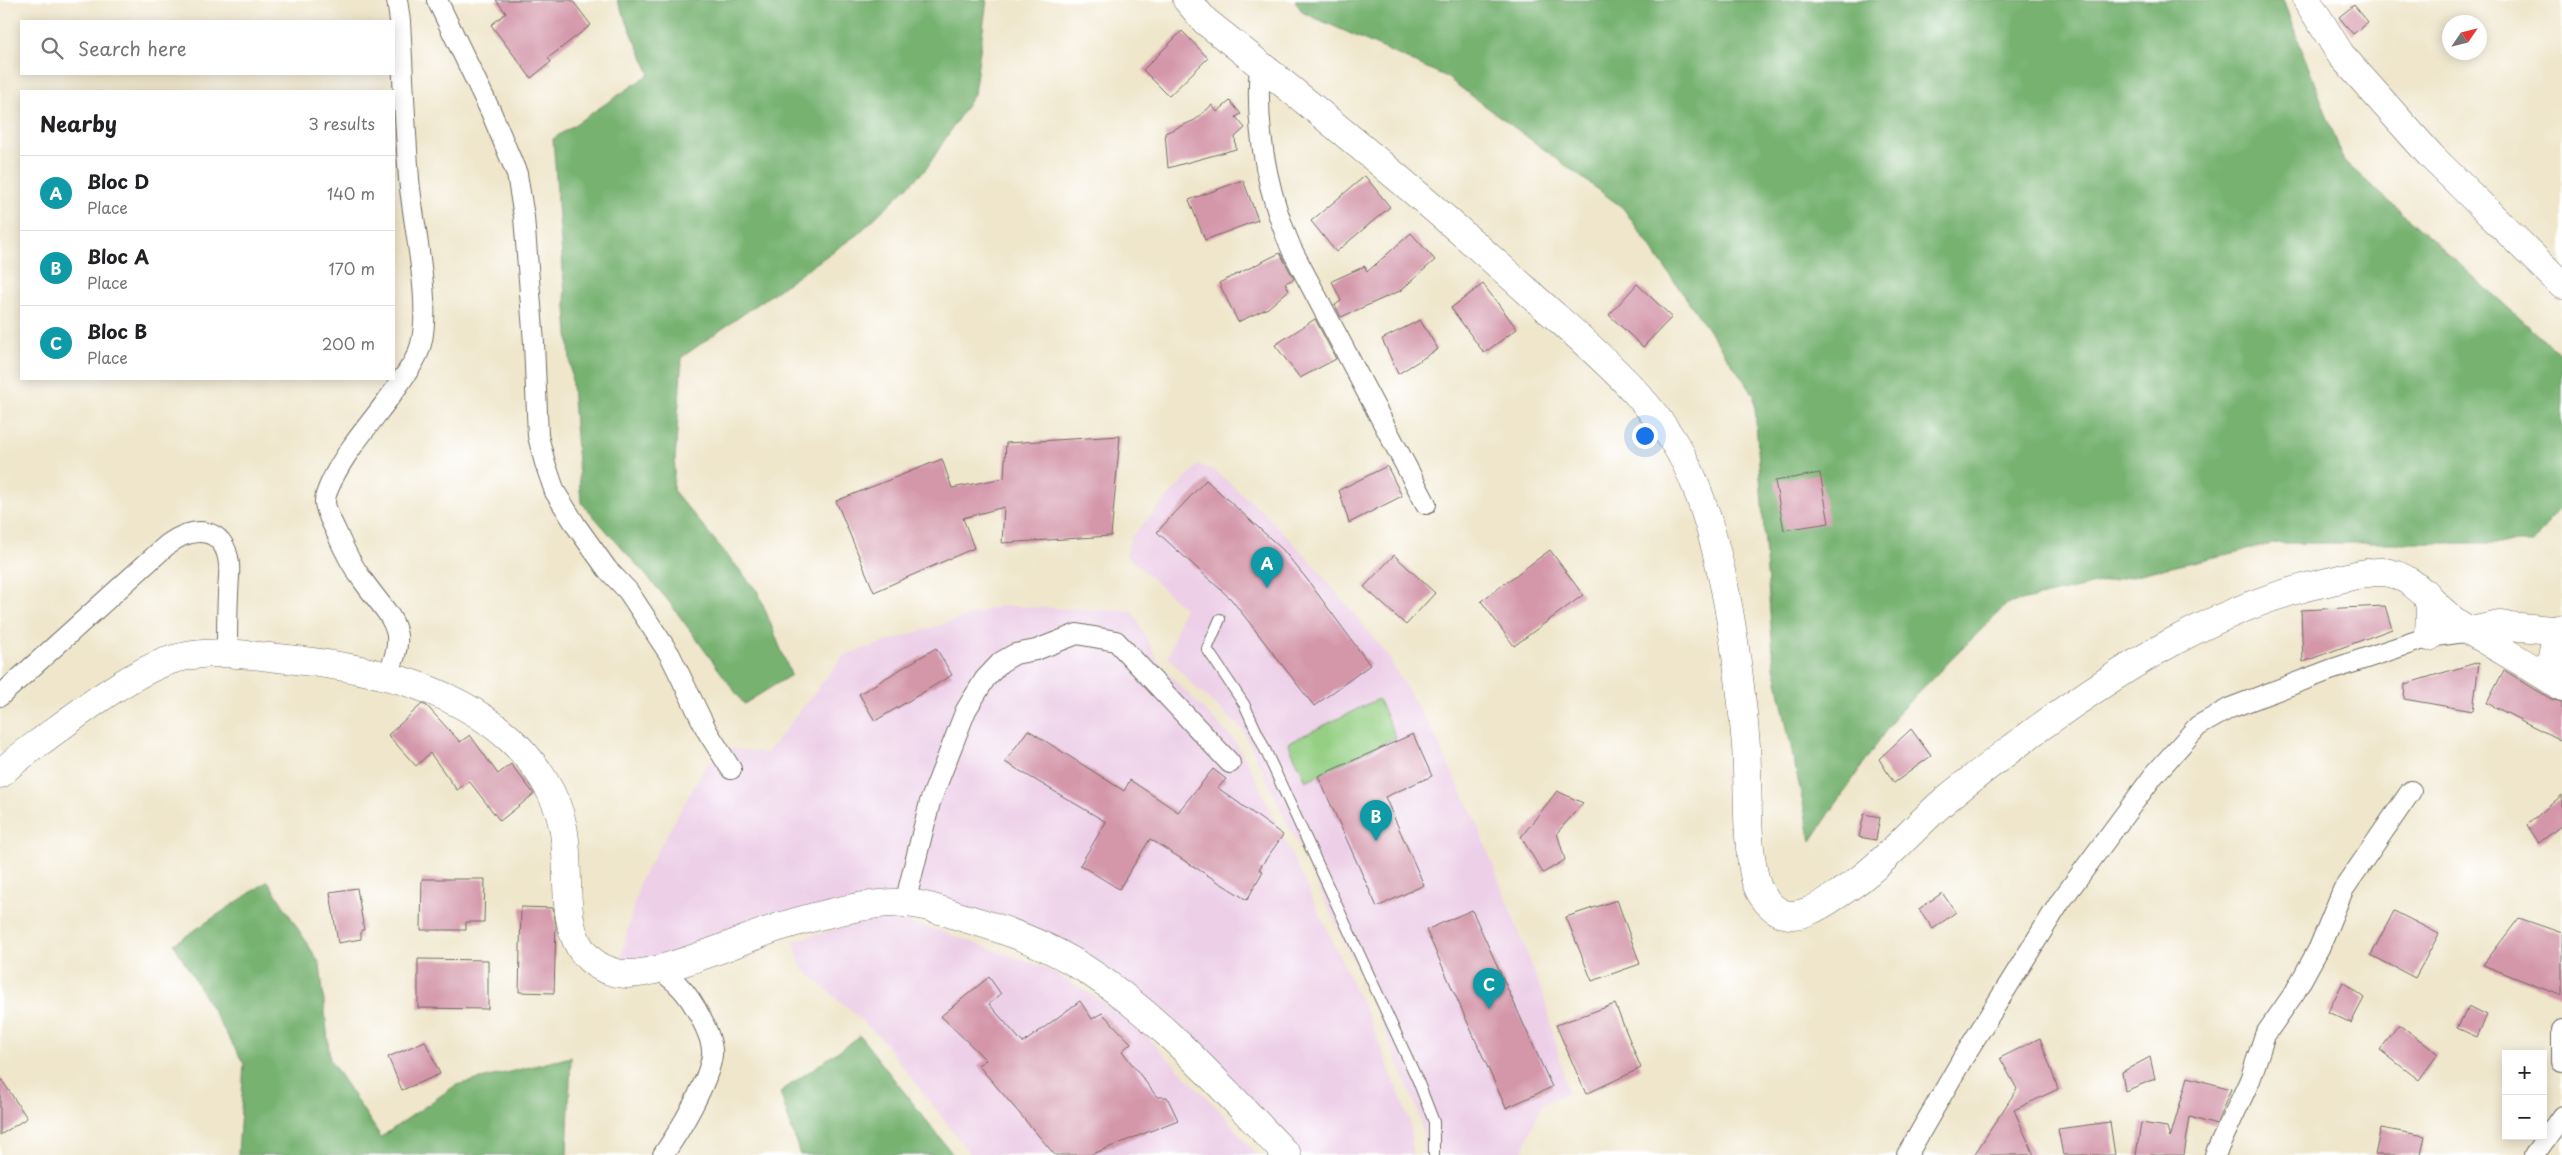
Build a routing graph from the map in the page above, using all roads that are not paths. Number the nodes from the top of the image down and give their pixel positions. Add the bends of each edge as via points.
1 (397, 0) edge
2 (437, 0) edge
3 (1186, 0) edge
4 (2307, 0) edge
5 (1260, 64) junction
6 (2562, 285) edge
7 (1426, 504) dead end
8 (2426, 593) junction
9 (1220, 619) dead end
10 (2561, 630) edge
11 (2470, 631) junction
12 (2429, 637) junction
13 (227, 653) junction
14 (387, 675) junction
15 (2561, 687) edge
16 (0, 696) edge
17 (1230, 763) dead end
18 (731, 769) dead end
19 (0, 774) edge
20 (2411, 791) dead end
21 (905, 903) junction
22 (659, 969) junction
23 (2562, 1030) edge
24 (2562, 1062) edge
25 (2562, 1116) edge
26 (663, 1155) edge
27 (1287, 1155) edge
28 (1434, 1155) edge
29 (1907, 1155) edge
30 (2215, 1155) edge
31 (2534, 1155) edge

1 - 14 street via 409,180 422,288 421,345 409,370 379,414 346,454 329,485 325,501 347,557 393,621 398,638 397,656
2 - 18 street via 517,174 524,217 538,436 555,492 661,642 707,731
3 - 5 street via 1206,21
4 - 6 street via 2341,55 2431,156
5 - 7 street via 1259,129 1280,221 1292,250
5 - 8 street via 1475,243 1607,364 1666,430 1695,483 1717,556 1741,694 1749,840 1754,874 1758,890 1778,912 1791,916 1806,912 1848,888 1980,772 2079,699 2186,634 2278,594 2370,572 2396,575
8 - 11 street via 2439,608
8 - 12 street via 2430,607
9 - 28 lane via 1207,649 1244,704 1418,1081 1434,1122
10 - 11 street via 2499,625
10 - 15 street via 2552,648 2551,661
11 - 12 street
11 - 15 street
12 - 29 street via 2253,698 2216,714 2186,738 2154,775 2060,902
13 - 14 street via 339,664
13 - 16 street via 229,564 218,539 209,532 195,531 180,535 168,545
13 - 19 street via 173,659 127,681 76,715
14 - 22 street via 468,708 522,750 544,780 563,824 569,924 577,942 587,956 620,974
17 - 21 street via 1116,641 1078,634 1036,650 1015,654 1001,662 985,679 966,710 930,802
20 - 30 street via 2343,890 2319,948 2295,992 2265,1035 2250,1080
21 - 22 street via 847,910 782,927
21 - 27 street via 991,926 1071,960 1136,1006
22 - 26 street via 680,987 695,1007 706,1029 712,1054 707,1076
23 - 24 street
25 - 31 street

